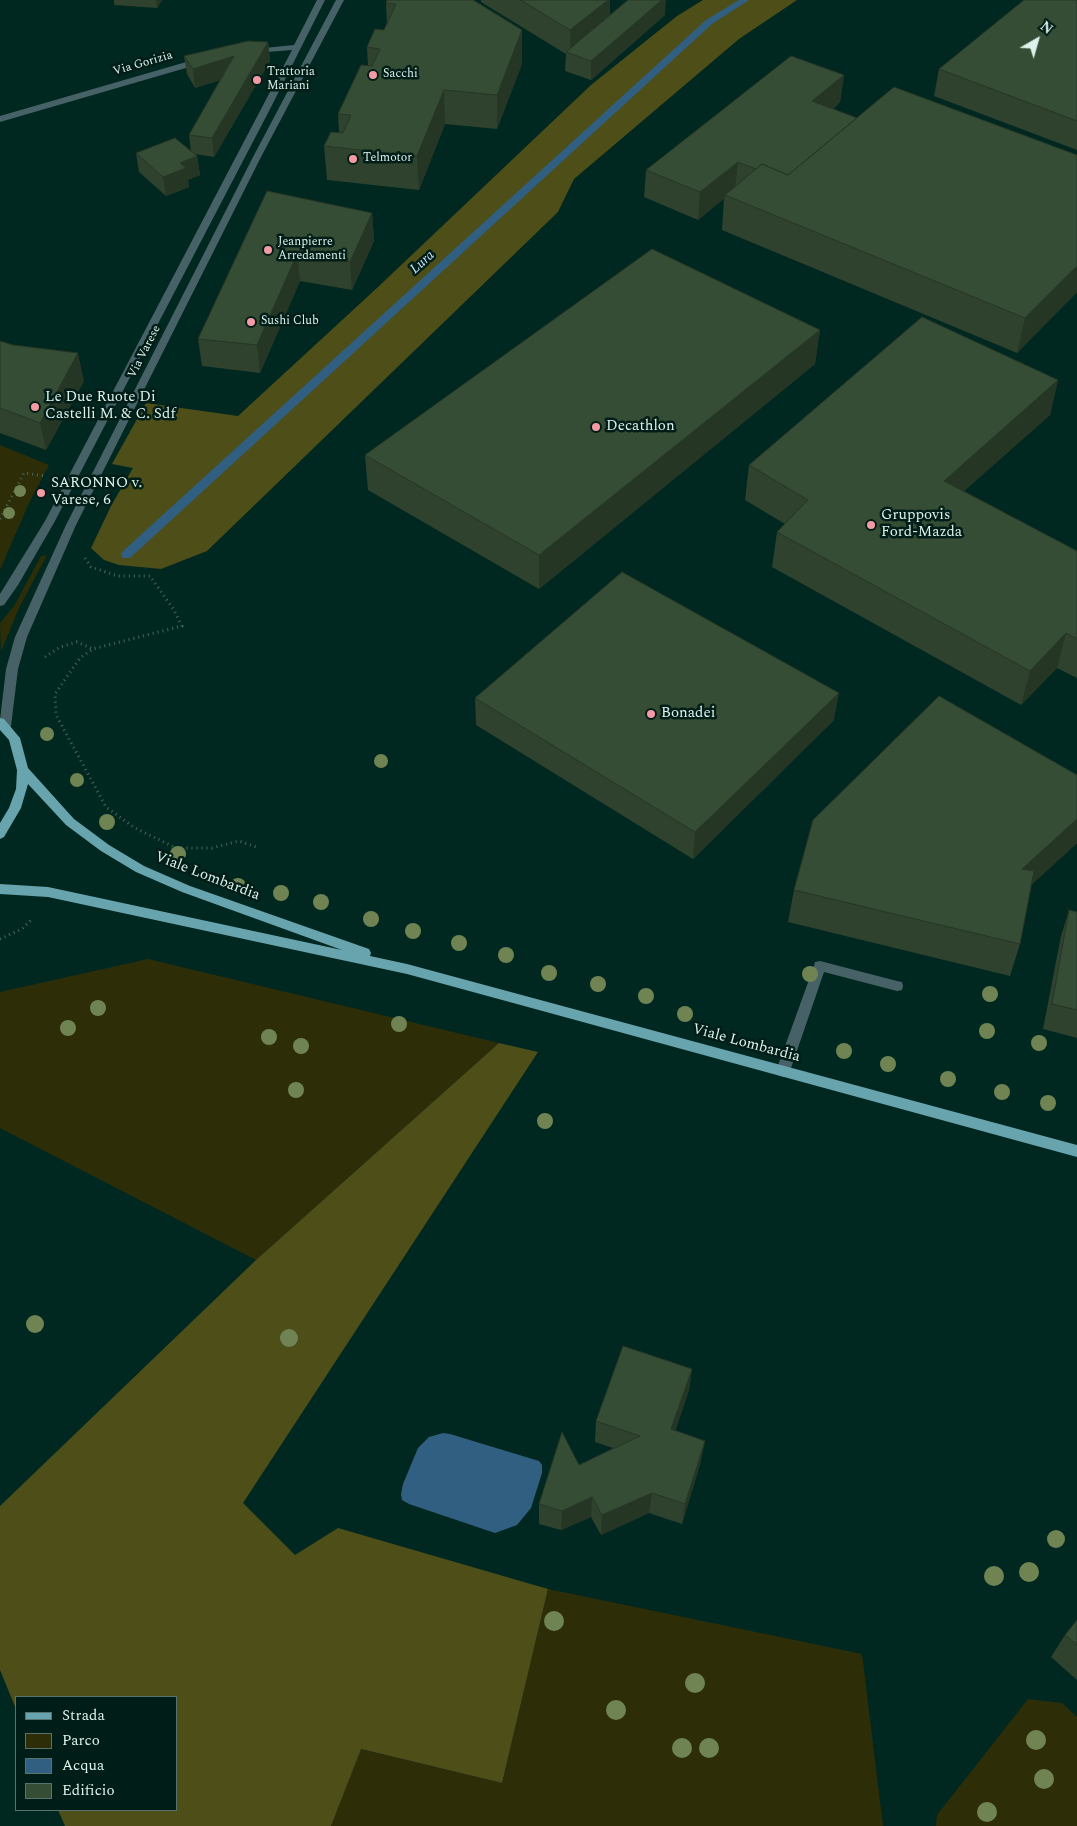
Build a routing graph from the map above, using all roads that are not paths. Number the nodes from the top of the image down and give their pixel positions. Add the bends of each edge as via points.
1 (321, 0) edge
2 (340, 0) edge
3 (296, 48) junction
4 (243, 53) edge
5 (205, 60) edge
6 (0, 119) edge
7 (0, 602) edge
8 (2, 724) edge
9 (23, 770) junction
10 (0, 834) edge
11 (0, 889) edge
12 (407, 969) junction
13 (897, 986) dead end
14 (783, 1071) junction
15 (1077, 1151) edge

1 - 3 street, Via Varese
2 - 8 street, Via Varese via 252,166 71,525 21,637
3 - 4 street
3 - 7 street, Via Varese via 50,521
5 - 6 street, Via Gorizia
8 - 9 main road via 14,738
9 - 10 main road via 22,789
9 - 12 main road, Viale Lombardia via 70,822 140,869 186,889
11 - 12 main road, Viale Lombardia via 48,892
12 - 14 main road, Viale Lombardia
13 - 14 street via 820,966
14 - 15 main road, Viale Lombardia

